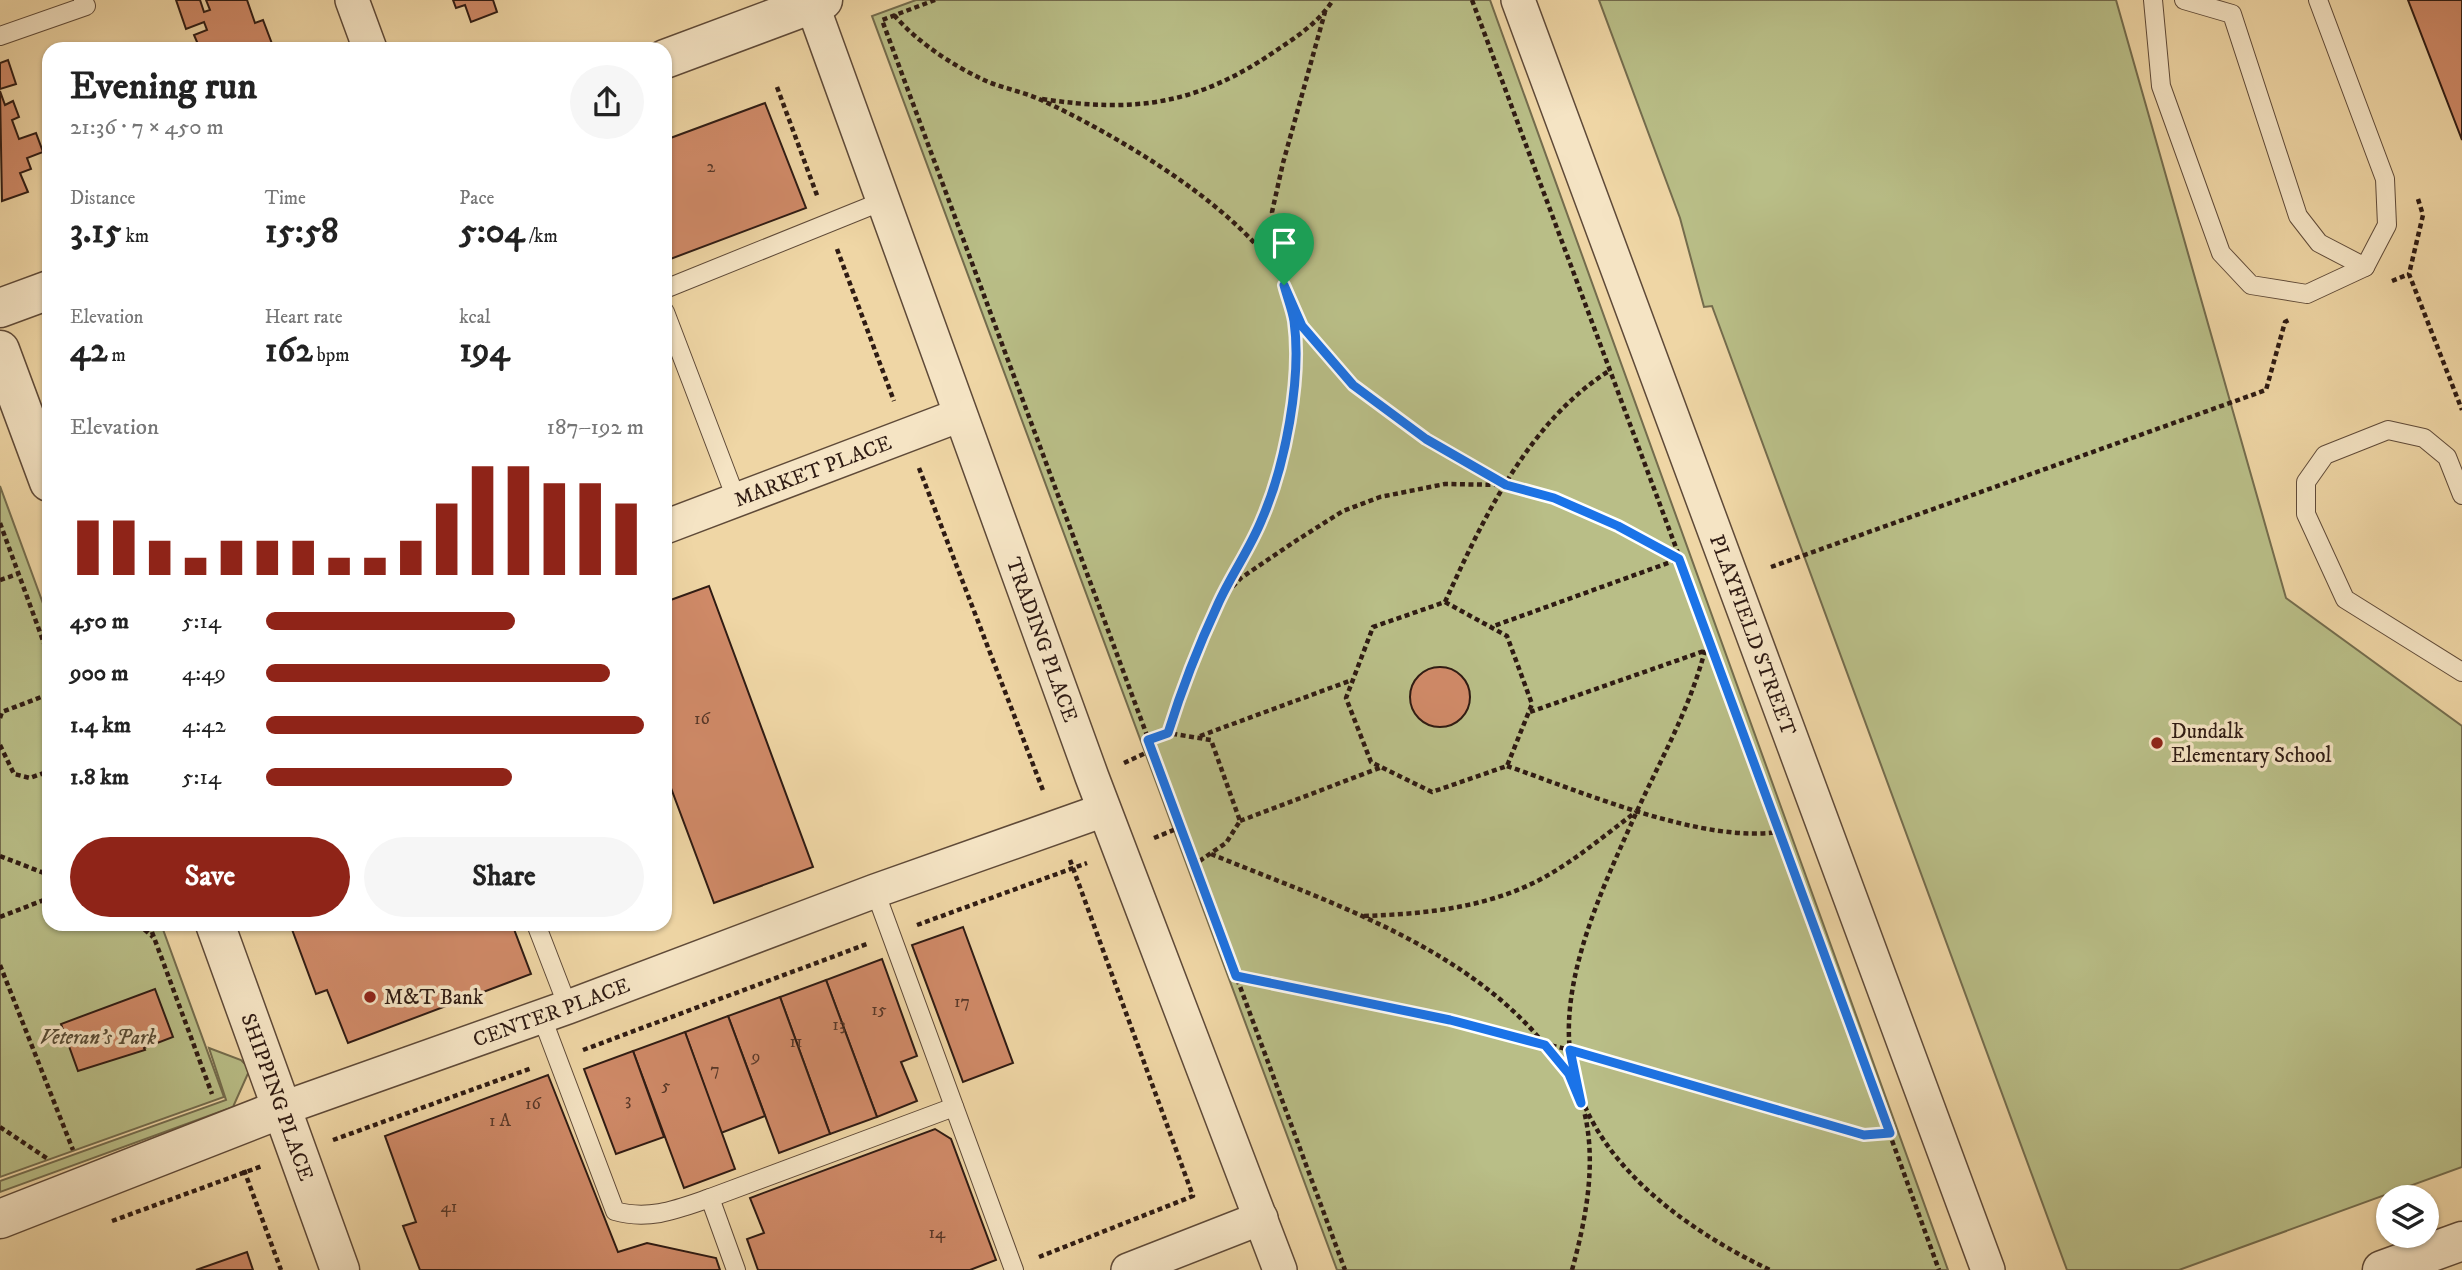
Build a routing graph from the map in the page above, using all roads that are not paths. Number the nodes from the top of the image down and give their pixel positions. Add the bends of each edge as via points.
1 (352, 0) edge
2 (1518, 0) edge
3 (2153, 0) edge
4 (2185, 0) edge
5 (2318, 0) edge
6 (90, 2) edge
7 (798, 5) edge
8 (0, 36) edge
9 (367, 42) edge
10 (672, 57) edge
11 (883, 201) junction
12 (2365, 267) junction
13 (672, 286) edge
14 (42, 293) edge
15 (0, 308) edge
16 (672, 330) edge
17 (0, 350) edge
18 (960, 415) junction
19 (11, 417) edge
20 (42, 470) edge
21 (2462, 495) edge
22 (737, 501) junction
23 (672, 524) edge
24 (2462, 672) edge
25 (1104, 810) junction
26 (875, 891) junction
27 (217, 931) edge
28 (537, 931) edge
29 (554, 1011) junction
30 (954, 1107) junction
31 (281, 1109) junction
32 (710, 1198) junction
33 (1261, 1218) junction
34 (0, 1219) edge
35 (2462, 1241) edge
36 (1014, 1269) edge
37 (340, 1270) edge
38 (736, 1270) edge
39 (1128, 1270) edge
40 (1280, 1270) edge
41 (1988, 1270) edge
42 (2382, 1270) edge

1 - 9 street
2 - 41 street, PLAYFIELD STREET
3 - 12 lane via 2161,86 2221,253 2251,285 2307,294
4 - 12 lane via 2232,14 2298,216 2319,243
5 - 12 lane via 2385,178 2387,225
6 - 8 lane
7 - 10 street
7 - 11 street, TRADING PLACE
11 - 13 lane
11 - 18 street, TRADING PLACE
14 - 15 street
16 - 22 lane
17 - 19 street
18 - 22 street, MARKET PLACE
18 - 25 street, TRADING PLACE
19 - 20 street
21 - 24 lane via 2447,457 2424,438 2388,430 2325,454 2306,482 2306,514 2345,599
22 - 23 street, MARKET PLACE
25 - 26 street, CENTER PLACE
25 - 33 street, TRADING PLACE
26 - 29 street, CENTER PLACE
26 - 30 lane
27 - 31 street, SHIPPING PLACE
28 - 29 lane
29 - 31 street, CENTER PLACE
29 - 32 lane via 557,1059 615,1211 632,1216 663,1214
30 - 32 lane
30 - 36 lane
31 - 34 street, CENTER PLACE
31 - 37 street, SHIPPING PLACE
32 - 38 lane
33 - 39 street
33 - 40 street, TRADING PLACE
35 - 42 street

